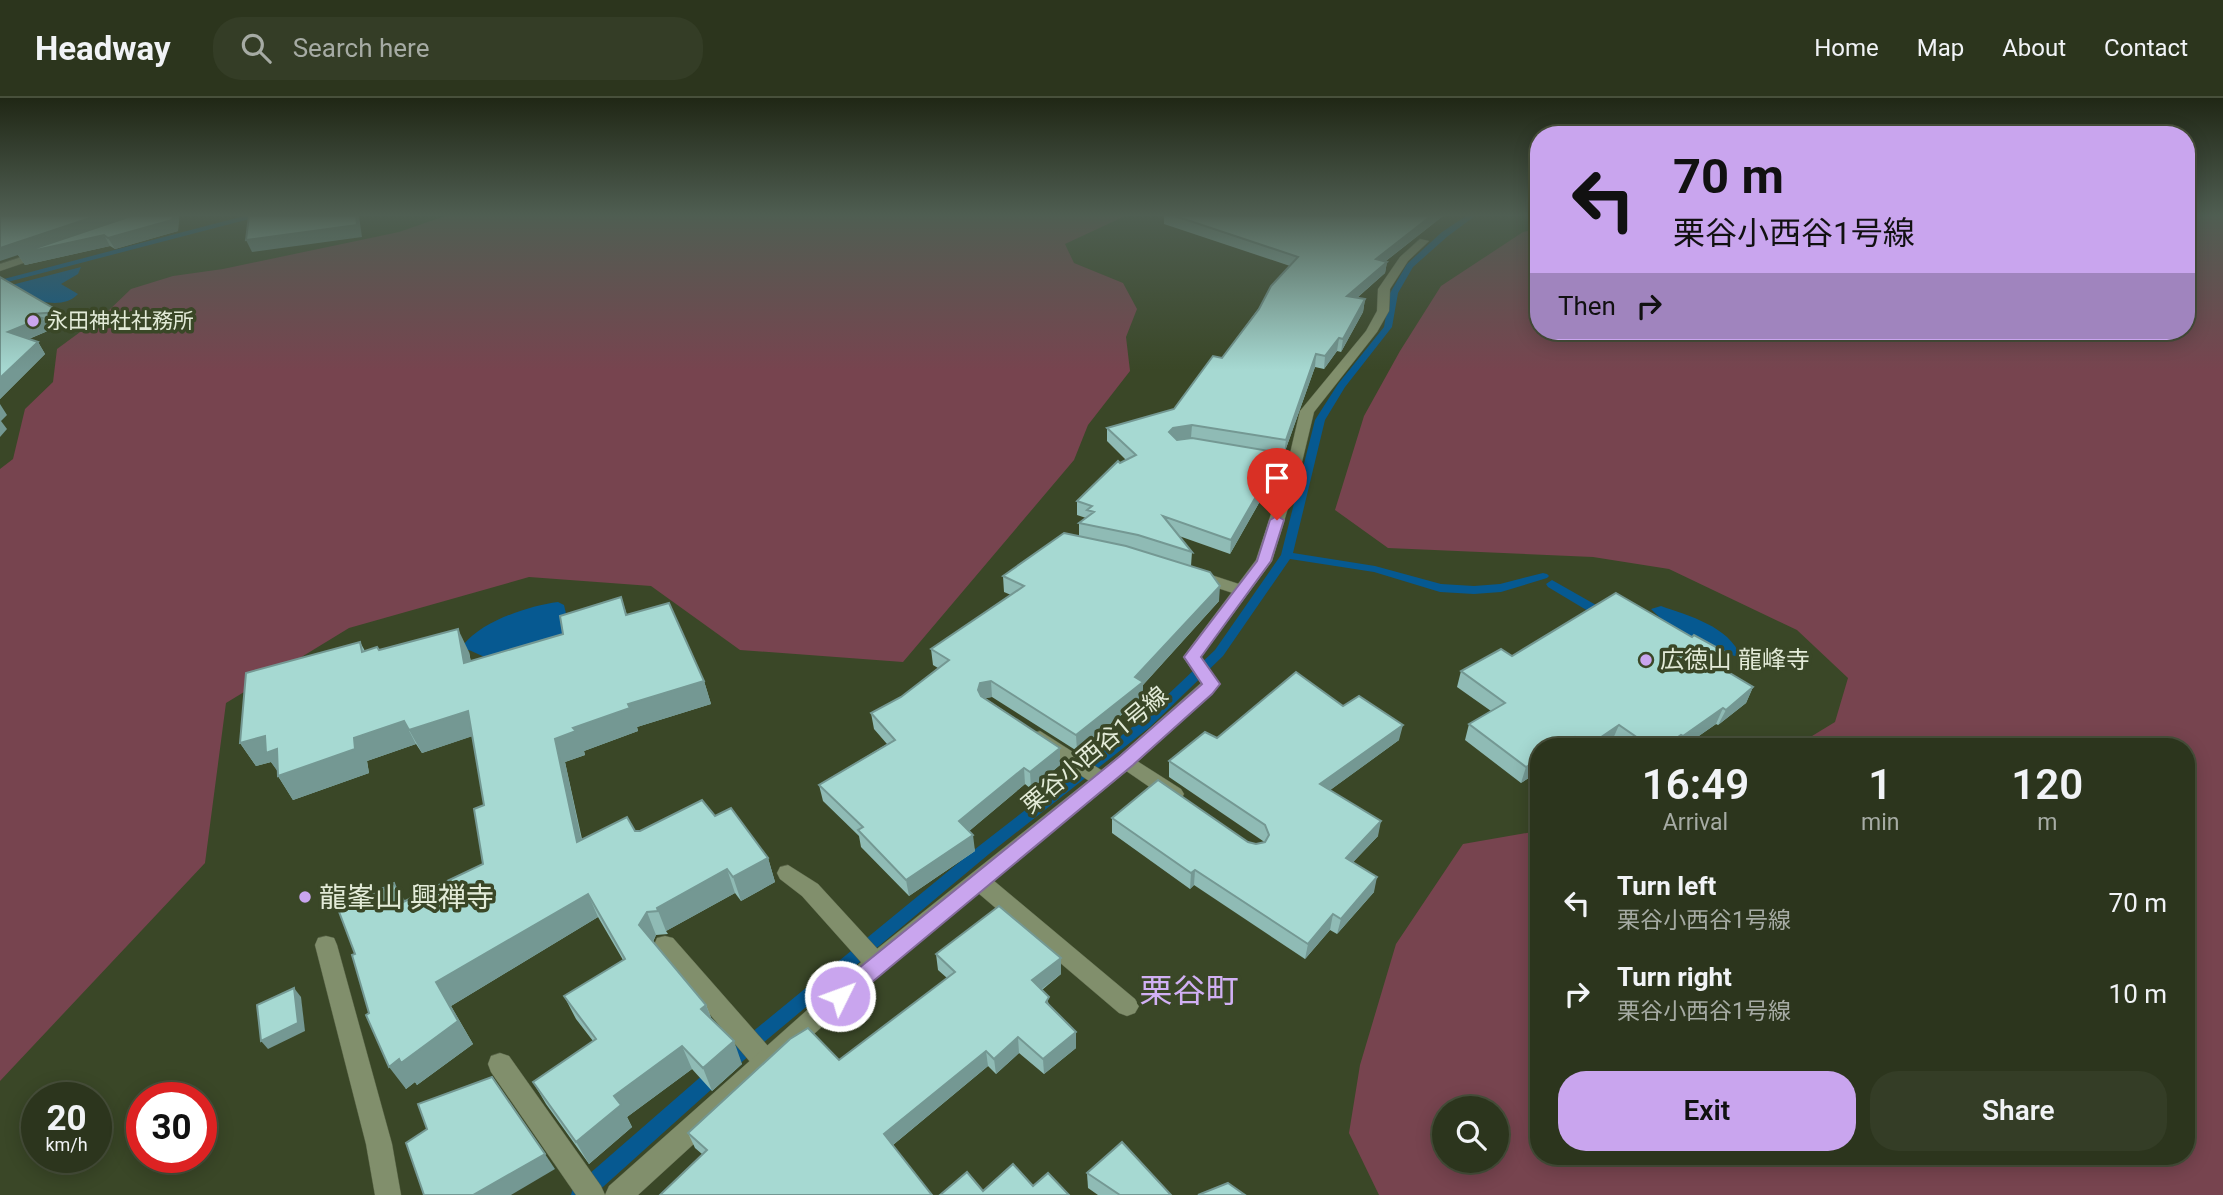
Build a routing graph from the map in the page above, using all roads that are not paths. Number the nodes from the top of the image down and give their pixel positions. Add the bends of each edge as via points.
1 (1399, 267) edge
2 (1243, 453) edge
3 (1295, 462) junction
4 (1182, 570) edge
5 (1242, 592) junction
6 (1024, 727) edge
7 (1126, 761) junction
8 (1102, 780) junction
9 (1191, 805) edge
10 (788, 873) dead end
11 (979, 881) junction
12 (665, 945) dead end
13 (326, 946) dead end
14 (876, 964) junction
15 (1128, 1006) dead end
16 (766, 1062) junction
17 (500, 1064) dead end
18 (388, 1195) edge
19 (592, 1195) edge
20 (618, 1195) edge

1 - 3 street, 栗谷小西谷1号線 via 1384,289 1383,311 1371,332 1307,411
2 - 3 street
3 - 5 street, 栗谷小西谷1号線 via 1264,561
4 - 5 street
5 - 7 street, 栗谷小西谷1号線 via 1192,657 1211,684
6 - 8 street
7 - 8 street, 栗谷小西谷1号線
7 - 9 street
8 - 11 street, 栗谷小西谷1号線
10 - 14 street via 810,890
11 - 14 street, 栗谷小西谷1号線
11 - 15 street
12 - 16 street
13 - 18 street via 379,1144
14 - 16 street, 栗谷小西谷1号線
16 - 20 street, 栗谷小西谷1号線
17 - 19 street

